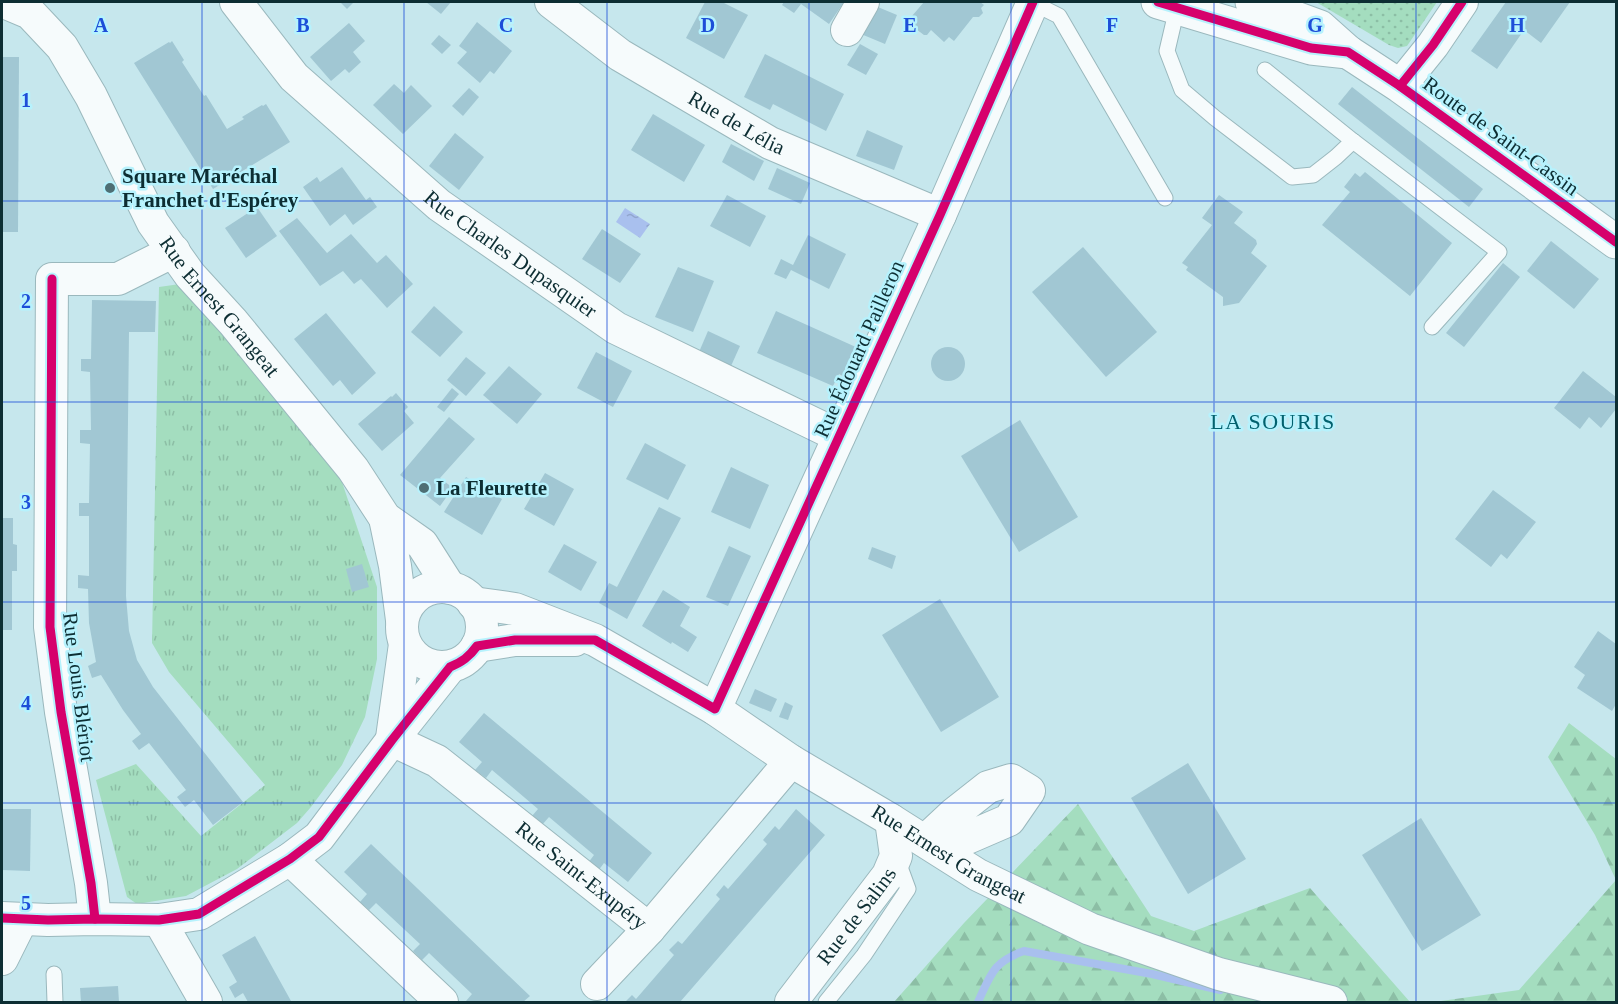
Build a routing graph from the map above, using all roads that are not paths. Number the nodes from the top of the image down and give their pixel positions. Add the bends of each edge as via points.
1 (4, 2) edge
2 (236, 2) edge
3 (551, 2) edge
4 (863, 2) edge
5 (1033, 2) edge
6 (1252, 2) edge
7 (1462, 2) edge
8 (1171, 4) edge
9 (847, 30) dead end
10 (1348, 52) junction
11 (1265, 70) dead end
12 (1400, 86) junction
13 (1353, 141) junction
14 (1165, 198) dead end
15 (940, 215) junction
16 (1617, 242) edge
17 (174, 251) junction
18 (1432, 327) dead end
19 (839, 436) junction
20 (386, 518) junction
21 (462, 595) junction
22 (403, 632) junction
23 (595, 640) junction
24 (477, 646) junction
25 (450, 667) junction
26 (715, 710) junction
27 (392, 740) junction
28 (791, 760) junction
29 (891, 820) junction
30 (896, 856) junction
31 (290, 859) junction
32 (12, 918) edge
33 (95, 918) junction
34 (159, 920) junction
35 (649, 929) junction
36 (2, 959) edge
37 (54, 975) dead end
38 (597, 984) dead end
39 (55, 1002) edge
40 (206, 1002) edge
41 (442, 1002) edge
42 (791, 1002) edge
43 (826, 1002) edge
44 (1331, 1002) edge

1 - 17 street, Rue Ernest Grangeat via 30,14 62,47 91,96 153,223
2 - 19 street, Rue Charles Dupasquier via 294,77 439,205 616,328
3 - 15 street, Rue de Lélia via 620,56 770,144
4 - 9 street
5 - 14 lane via 1059,16
5 - 15 street, Rue Édouard Pailleron
6 - 10 street, Route de Saint-Cassin via 1320,27
7 - 12 street
8 - 10 street, Route de Saint-Cassin via 1311,48
8 - 13 lane via 1167,51 1182,90 1283,171 1292,177 1312,175
10 - 12 street, Route de Saint-Cassin
11 - 13 lane
12 - 16 street, Route de Saint-Cassin
13 - 18 lane via 1499,252
15 - 19 street, Rue Édouard Pailleron
17 - 20 street, Rue Ernest Grangeat via 353,469
17 - 33 street, Rue Louis Blériot via 118,279 52,279 50,627
19 - 26 street, Rue Édouard Pailleron
20 - 21 street, Rue Ernest Grangeat via 422,544
20 - 22 street, Rue Ernest Grangeat
21 - 22 street via 437,587 425,591 406,608
21 - 23 street, Rue Ernest Grangeat via 515,609
21 - 24 street via 479,613 482,624
22 - 25 street via 412,655 436,668
22 - 27 street
23 - 24 street via 515,640
23 - 26 street, Rue Ernest Grangeat
24 - 25 street via 461,663
25 - 27 street
26 - 28 street, Rue Ernest Grangeat
27 - 31 street via 319,837
27 - 35 street, Rue Saint-Exupéry via 436,761
28 - 29 street, Rue Ernest Grangeat
28 - 35 street, Rue Saint-Exupéry
29 - 30 street, Rue de Salins
29 - 44 street, Rue Ernest Grangeat via 978,874 1090,929 1219,975
30 - 42 street, Rue de Salins via 888,875
30 - 43 lane via 908,889 864,955
31 - 34 street via 199,914
31 - 41 street
32 - 33 street
32 - 36 street
33 - 34 street
34 - 40 street
35 - 38 street
37 - 39 lane

